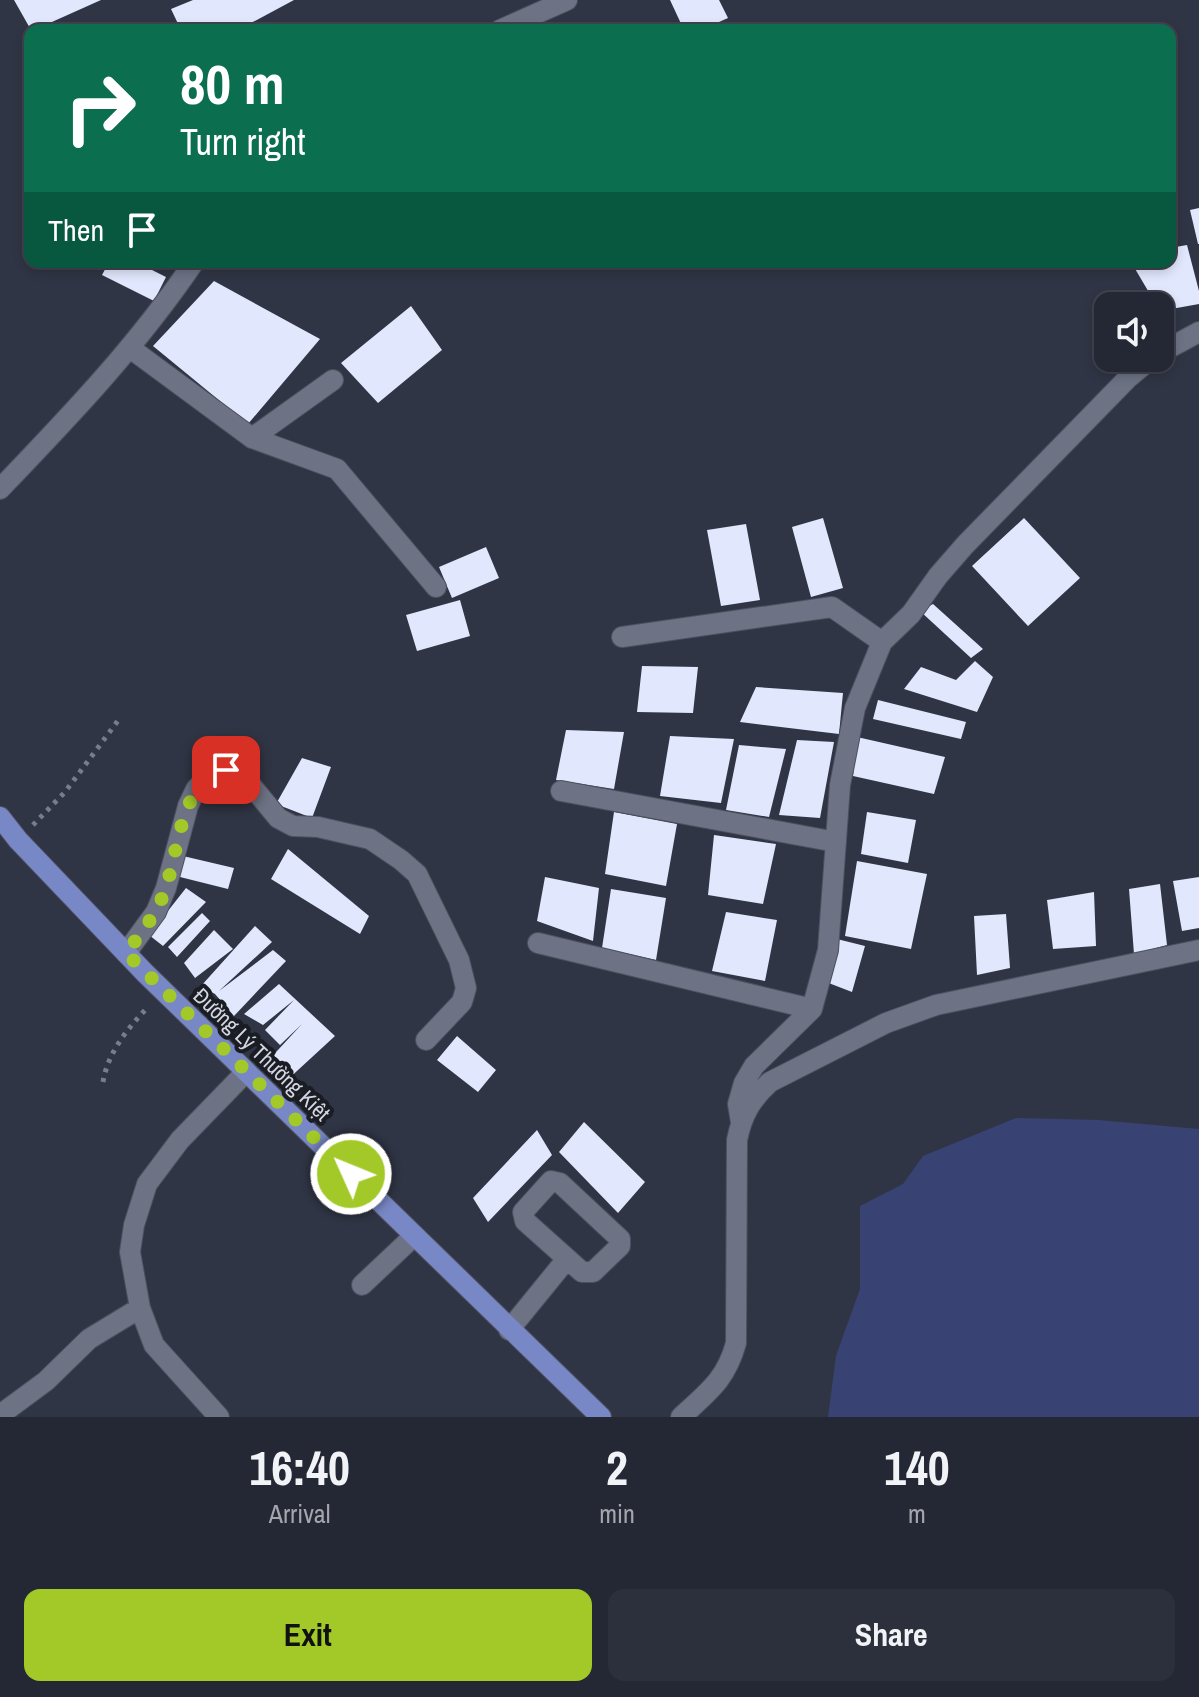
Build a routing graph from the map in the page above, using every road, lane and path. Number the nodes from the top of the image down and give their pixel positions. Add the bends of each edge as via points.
1 (567, 0) edge
2 (513, 24) edge
3 (190, 268) edge
4 (1199, 332) edge
5 (1174, 345) edge
6 (130, 348) junction
7 (1135, 372) edge
8 (333, 380) dead end
9 (252, 438) junction
10 (0, 489) edge
11 (436, 587) dead end
12 (622, 637) dead end
13 (882, 642) junction
14 (120, 718) dead end
15 (561, 791) dead end
16 (0, 817) edge
17 (18, 840) junction
18 (836, 842) junction
19 (538, 943) dead end
20 (1199, 950) edge
21 (126, 953) junction
22 (163, 991) junction
23 (812, 1009) junction
24 (426, 1040) dead end
25 (246, 1072) junction
26 (103, 1082) dead end
27 (741, 1122) junction
28 (414, 1236) junction
29 (566, 1260) junction
30 (362, 1285) dead end
31 (140, 1308) junction
32 (509, 1330) junction
33 (0, 1415) edge
34 (219, 1417) edge
35 (601, 1417) edge
36 (681, 1417) edge

1 - 2 street
3 - 6 street
4 - 5 street
6 - 9 street
6 - 10 street
7 - 13 street via 965,545
8 - 9 street
9 - 11 street via 337,469
12 - 13 street via 832,607
13 - 18 street via 855,708 840,785
14 - 17 path via 65,792
15 - 18 street
16 - 17 main road, Đường Lý Thường Kiệt
17 - 21 main road, Đường Lý Thường Kiệt
18 - 23 street via 828,950
19 - 23 street
20 - 27 street via 964,998 886,1023 770,1082 757,1093
21 - 22 main road, Đường Lý Thường Kiệt
21 - 24 street via 156,912 196,789 211,773 226,770 245,778 278,818 293,826 370,839 417,874 459,960 466,988 462,1002
22 - 25 main road, Đường Lý Thường Kiệt
22 - 26 path via 111,1053
23 - 27 street via 754,1066 738,1104
25 - 28 main road, Đường Lý Thường Kiệt
25 - 31 street via 180,1140 147,1184 130,1252
27 - 36 street via 736,1343 718,1384
28 - 30 street
28 - 32 main road, Đường Lý Thường Kiệt
29 - 29 street via 582,1272 593,1272 620,1246 620,1239 560,1183 551,1181 523,1212 525,1221
29 - 32 street
31 - 33 street via 89,1339 59,1370
31 - 34 street via 154,1345
32 - 35 main road, Đường Lý Thường Kiệt

